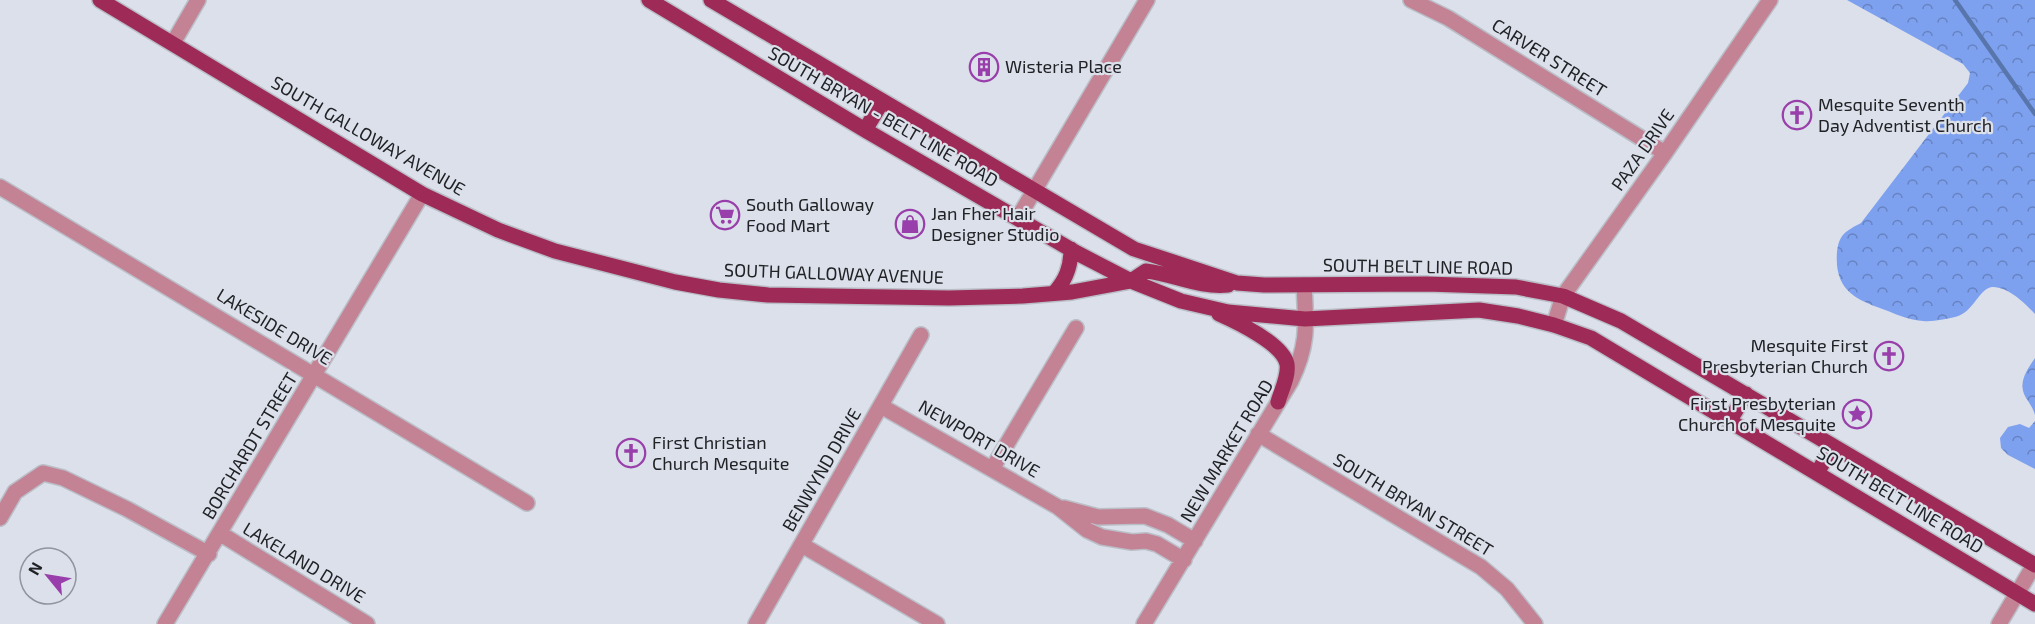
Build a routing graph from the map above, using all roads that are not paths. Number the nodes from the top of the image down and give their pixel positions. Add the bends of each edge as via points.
1 (100, 0) edge
2 (198, 0) edge
3 (649, 0) edge
4 (711, 0) edge
5 (1147, 0) edge
6 (1411, 0) edge
7 (1770, 0) edge
8 (173, 43) junction
9 (882, 102) junction
10 (865, 130) junction
11 (1665, 153) junction
12 (0, 187) edge
13 (1033, 191) junction
14 (422, 194) junction
15 (1018, 218) junction
16 (1071, 249) junction
17 (1131, 281) junction
18 (1237, 283) junction
19 (1304, 285) junction
20 (1054, 293) junction
21 (1563, 296) junction
22 (1202, 307) junction
23 (1305, 319) junction
24 (1554, 325) junction
25 (1076, 328) dead end
26 (921, 335) dead end
27 (315, 375) junction
28 (1746, 394) junction
29 (1278, 402) junction
30 (881, 406) junction
31 (1730, 420) junction
32 (1258, 434) junction
33 (1833, 446) junction
34 (992, 469) junction
35 (1817, 473) junction
36 (527, 503) dead end
37 (1058, 507) junction
38 (0, 518) edge
39 (220, 534) junction
40 (1196, 541) junction
41 (802, 545) junction
42 (208, 554) junction
43 (1184, 560) junction
44 (2035, 565) edge
45 (2018, 593) junction
46 (2035, 604) edge
47 (1150, 622) edge
48 (165, 624) edge
49 (367, 624) edge
50 (756, 624) edge
51 (937, 624) edge
52 (1535, 624) edge
53 (1999, 624) edge

1 - 8 main road, SOUTH GALLOWAY AVENUE
2 - 8 street
3 - 10 main road, SOUTH BRYAN - BELT LINE ROAD
4 - 9 main road, SOUTH BRYAN - BELT LINE ROAD
5 - 13 street
6 - 11 street, CARVER STREET via 1448,18
7 - 11 street, PAZA DRIVE
8 - 14 main road, SOUTH GALLOWAY AVENUE
9 - 10 main road
9 - 13 main road, SOUTH BRYAN - BELT LINE ROAD
10 - 15 main road, SOUTH BRYAN - BELT LINE ROAD
11 - 21 street, PAZA DRIVE
12 - 27 street, LAKESIDE DRIVE
13 - 15 street
13 - 18 main road, SOUTH BRYAN - BELT LINE ROAD via 1134,249
14 - 20 main road, SOUTH GALLOWAY AVENUE via 498,230 555,251 719,290 768,295 949,298
14 - 27 street, BORCHARDT STREET
15 - 16 main road, SOUTH BRYAN - BELT LINE ROAD
16 - 17 main road, SOUTH BRYAN - BELT LINE ROAD
16 - 20 main road via 1067,276
17 - 18 main road, SOUTH GALLOWAY AVENUE via 1146,271 1215,286
17 - 20 main road, SOUTH GALLOWAY AVENUE
17 - 22 main road, SOUTH BRYAN - BELT LINE ROAD
18 - 19 main road, SOUTH BRYAN - BELT LINE ROAD
19 - 21 main road, SOUTH BELT LINE ROAD via 1477,284
19 - 23 street, NEW MARKET ROAD
21 - 24 street, PAZA DRIVE
21 - 28 main road, SOUTH BELT LINE ROAD via 1621,321
22 - 23 main road, SOUTH BRYAN - BELT LINE ROAD
22 - 29 main road via 1228,318 1281,352 1287,371
23 - 24 main road, SOUTH BELT LINE ROAD via 1479,310
23 - 29 street, NEW MARKET ROAD via 1302,359
24 - 31 main road, SOUTH BELT LINE ROAD via 1591,338
25 - 34 street
26 - 30 street, BENWYND DRIVE
27 - 36 street, LAKESIDE DRIVE
27 - 39 street, BORCHARDT STREET
28 - 31 main road
28 - 33 main road, SOUTH BELT LINE ROAD
29 - 32 street, NEW MARKET ROAD
30 - 34 street, NEWPORT DRIVE
30 - 41 street, BENWYND DRIVE
31 - 35 main road, SOUTH BELT LINE ROAD
32 - 40 street, NEW MARKET ROAD
32 - 52 street, SOUTH BRYAN STREET via 1481,567 1507,590
33 - 35 main road
33 - 44 main road, SOUTH BELT LINE ROAD
34 - 37 street, NEWPORT DRIVE
35 - 45 main road, SOUTH BELT LINE ROAD
37 - 40 street, NEWPORT DRIVE via 1098,517 1145,516
37 - 43 street, NEWPORT DRIVE via 1086,530 1102,537 1157,544
38 - 42 street via 15,492 43,473 63,478
39 - 42 street, BORCHARDT STREET
39 - 49 street, LAKELAND DRIVE
40 - 43 street, NEW MARKET ROAD
41 - 50 street, BENWYND DRIVE
41 - 51 street
42 - 48 street, BORCHARDT STREET
43 - 47 street, NEW MARKET ROAD
44 - 45 street
45 - 46 main road, SOUTH BELT LINE ROAD
45 - 53 street

